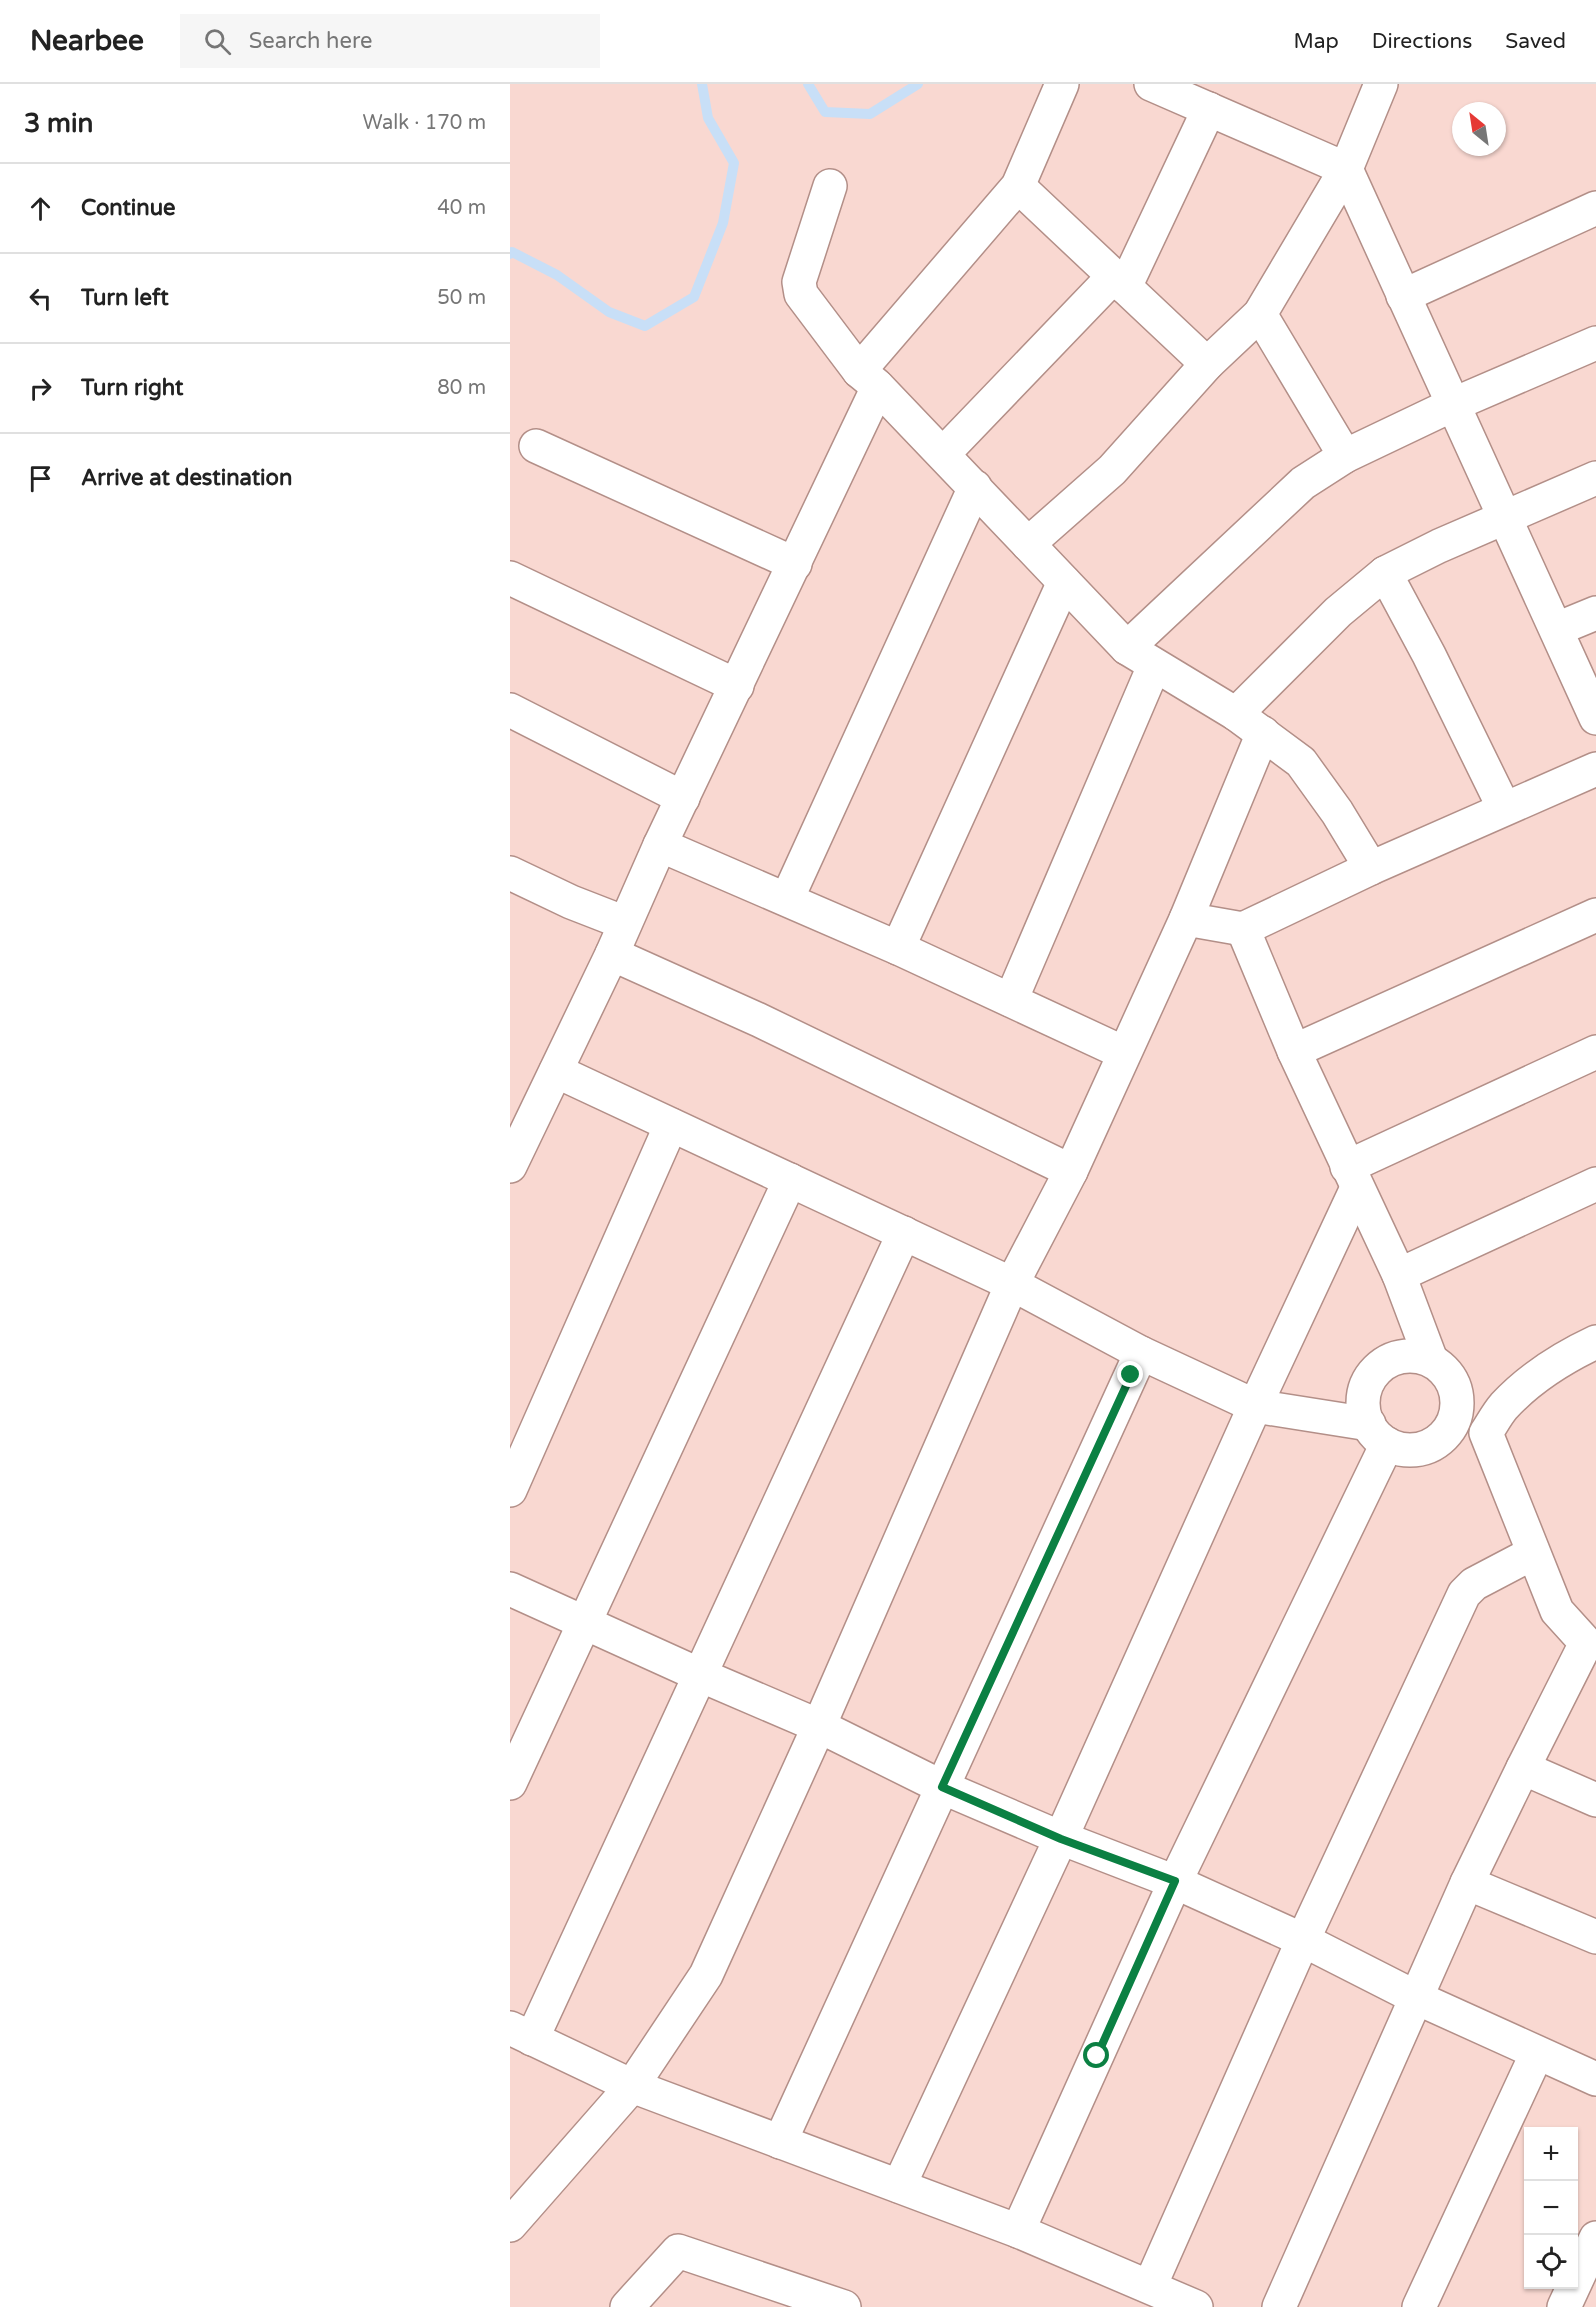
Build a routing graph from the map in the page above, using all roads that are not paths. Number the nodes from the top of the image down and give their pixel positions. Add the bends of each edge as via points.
1 (1062, 84) edge
2 (1151, 84) edge
3 (1381, 84) edge
4 (1209, 109) junction
5 (1346, 170) junction
6 (830, 186) dead end
7 (1018, 186) junction
8 (1596, 208) edge
9 (1119, 282) junction
10 (1404, 296) junction
11 (1260, 314) junction
12 (1596, 343) edge
13 (1207, 364) junction
14 (868, 379) junction
15 (1452, 405) junction
16 (536, 446) dead end
17 (943, 454) junction
18 (1345, 456) junction
19 (1596, 478) edge
20 (975, 487) junction
21 (1503, 517) junction
22 (1028, 544) junction
23 (795, 564) junction
24 (1384, 573) junction
25 (510, 578) edge
26 (1064, 582) junction
27 (1596, 613) edge
28 (1557, 629) junction
29 (1127, 648) junction
30 (1155, 666) junction
31 (737, 686) junction
32 (510, 710) edge
33 (1236, 714) junction
34 (1596, 718) edge
35 (1263, 733) junction
36 (1596, 769) edge
37 (683, 798) junction
38 (1504, 808) junction
39 (660, 845) junction
40 (1371, 868) junction
41 (510, 873) edge
42 (787, 899) junction
43 (1596, 915) edge
44 (1186, 919) junction
45 (625, 923) junction
46 (1243, 929) junction
47 (898, 948) junction
48 (612, 954) junction
49 (1011, 1000) junction
50 (1294, 1051) junction
51 (1596, 1052) edge
52 (1124, 1053) junction
53 (555, 1071) junction
54 (671, 1125) junction
55 (510, 1166) edge
56 (1071, 1171) junction
57 (1352, 1178) junction
58 (790, 1180) junction
59 (1596, 1184) edge
60 (904, 1233) junction
61 (1399, 1275) junction
62 (1012, 1284) junction
63 (1596, 1342) edge
64 (1141, 1353) junction
65 (1431, 1360) junction
66 (1256, 1406) junction
67 (1457, 1409) junction
68 (1486, 1433) junction
69 (1378, 1434) junction
70 (510, 1490) edge
71 (1533, 1553) junction
72 (510, 1589) edge
73 (584, 1622) junction
74 (1591, 1646) edge
75 (700, 1676) junction
76 (819, 1726) junction
77 (1523, 1768) junction
78 (510, 1783) edge
79 (942, 1787) junction
80 (1596, 1800) edge
81 (1061, 1839) junction
82 (1175, 1881) junction
83 (1467, 1882) junction
84 (1596, 1937) edge
85 (1303, 1940) junction
86 (1417, 1998) junction
87 (521, 2034) edge
88 (1537, 2053) junction
89 (1596, 2079) edge
90 (632, 2086) junction
91 (780, 2142) junction
92 (899, 2186) junction
93 (510, 2224) edge
94 (1018, 2231) junction
95 (1596, 2238) edge
96 (1150, 2286) junction
97 (627, 2307) edge
98 (844, 2307) edge
99 (1196, 2307) edge
100 (1279, 2307) edge
101 (1419, 2307) edge
102 (1564, 2307) edge

1 - 7 street
2 - 4 street
3 - 5 street
4 - 5 street
4 - 9 street
5 - 10 street
5 - 11 street
6 - 14 street via 799,282 801,294
7 - 9 street
7 - 14 street
8 - 10 street
9 - 13 street
9 - 17 street
10 - 15 street
11 - 13 street
11 - 18 street
12 - 15 street
13 - 22 street via 1112,470
14 - 17 street
14 - 23 street
15 - 18 street
15 - 21 street
16 - 23 street
17 - 20 street
18 - 29 street via 1303,483
19 - 21 street
20 - 22 street
20 - 42 street
21 - 24 street
21 - 28 street
22 - 26 street
23 - 31 street
24 - 33 street via 1338,612
24 - 38 street
25 - 31 street
26 - 29 street
26 - 47 street
27 - 28 street
28 - 34 street
29 - 30 street
30 - 33 street
30 - 49 street
31 - 37 street
32 - 37 street
33 - 35 street
35 - 40 street via 1301,762
35 - 44 street
36 - 38 street
37 - 39 street
38 - 40 street
39 - 42 street
39 - 45 street
40 - 46 street
41 - 45 street
42 - 47 street
43 - 50 street
44 - 46 street
44 - 52 street
45 - 48 street
46 - 50 street
47 - 49 street
48 - 53 street
48 - 56 street via 759,1020
49 - 52 street
50 - 57 street
51 - 57 street
52 - 56 street
53 - 54 street
53 - 55 street
54 - 58 street
54 - 70 street
56 - 62 street
57 - 61 street
57 - 66 street
58 - 60 street
58 - 73 street
59 - 61 street
60 - 62 street
60 - 75 street
61 - 65 street
62 - 64 street
62 - 76 street
63 - 68 street via 1570,1354 1534,1381 1504,1406
64 - 66 street
64 - 79 street
65 - 67 street via 1452,1380
65 - 69 street via 1398,1357 1371,1377 1364,1409
66 - 69 street
66 - 81 street
67 - 68 street
67 - 69 street via 1444,1436 1416,1449 1401,1448
68 - 71 street
69 - 82 street
71 - 74 street via 1557,1611
71 - 85 street via 1474,1584 1464,1594
72 - 73 street
73 - 75 street
73 - 78 street
74 - 77 street
75 - 76 street
75 - 87 street
76 - 79 street
76 - 90 street via 706,1975
77 - 80 street
77 - 83 street
79 - 81 street
79 - 91 street
81 - 82 street
81 - 92 street
82 - 85 street
82 - 94 street
83 - 84 street
83 - 86 street
85 - 86 street
85 - 96 street
86 - 88 street
86 - 100 street
87 - 90 street
88 - 89 street
88 - 101 street
90 - 91 street
90 - 93 street
91 - 92 street
92 - 94 street
94 - 96 street
95 - 102 street
96 - 99 street
97 - 98 street via 678,2251

